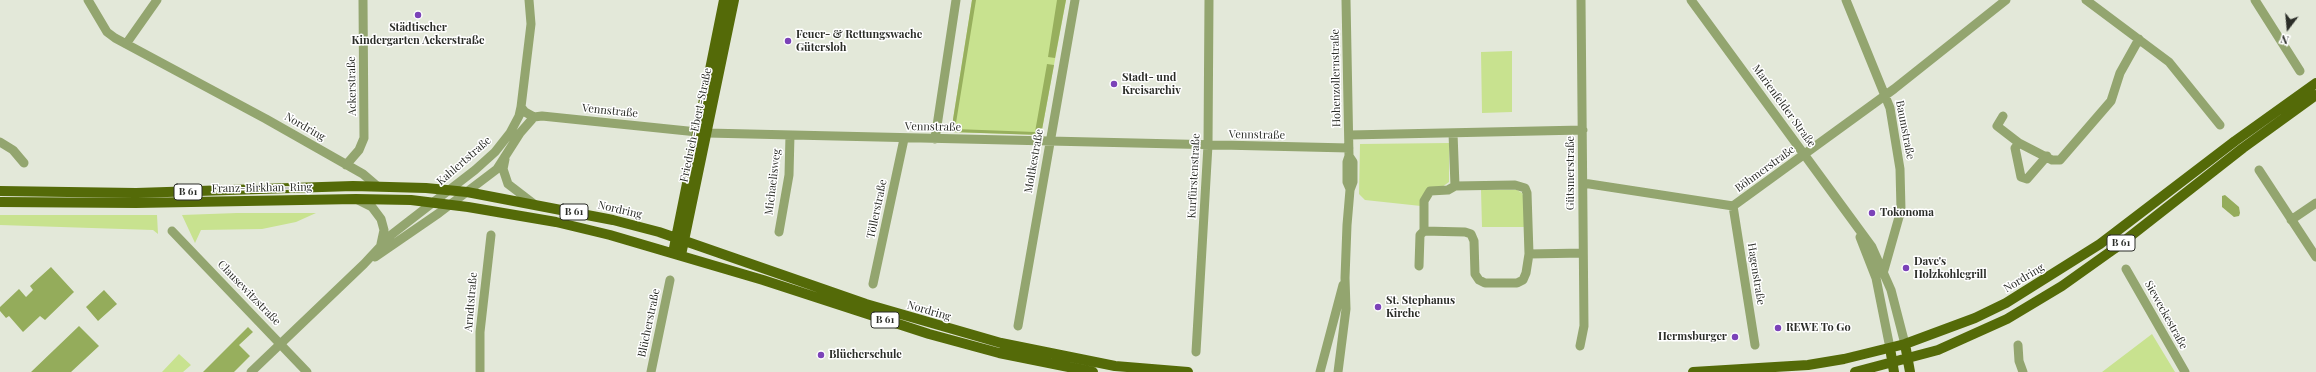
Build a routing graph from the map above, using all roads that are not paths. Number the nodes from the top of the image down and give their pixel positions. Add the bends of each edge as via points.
1 (88, 0) edge
2 (157, 0) edge
3 (362, 0) edge
4 (529, 0) edge
5 (724, 0) edge
6 (734, 0) edge
7 (956, 0) edge
8 (1075, 0) edge
9 (1208, 0) edge
10 (1346, 0) edge
11 (1581, 0) edge
12 (1691, 0) edge
13 (1846, 0) edge
14 (2006, 0) edge
15 (2086, 0) edge
16 (2255, 0) edge
17 (2139, 39) junction
18 (126, 44) junction
19 (2300, 71) dead end
20 (2316, 83) edge
21 (1886, 94) junction
22 (2316, 95) edge
23 (521, 107) junction
24 (2003, 116) dead end
25 (534, 117) junction
26 (2220, 125) dead end
27 (1583, 130) junction
28 (1454, 132) junction
29 (702, 133) junction
30 (1349, 135) junction
31 (790, 136) junction
32 (904, 139) junction
33 (935, 139) junction
34 (1050, 140) junction
35 (0, 142) edge
36 (2019, 143) junction
37 (1208, 145) junction
38 (1349, 152) junction
39 (1805, 155) junction
40 (2047, 156) junction
41 (505, 157) junction
42 (24, 163) dead end
43 (346, 164) junction
44 (2259, 170) dead end
45 (1583, 183) junction
46 (377, 186) junction
47 (1455, 186) junction
48 (450, 190) junction
49 (0, 191) edge
50 (468, 192) junction
51 (356, 199) junction
52 (404, 200) joint
53 (0, 202) edge
54 (434, 202) junction
55 (451, 204) junction
56 (534, 204) junction
57 (2316, 204) edge
58 (1733, 206) junction
59 (2291, 220) junction
60 (1856, 227) junction
61 (172, 231) dead end
62 (1424, 231) junction
63 (779, 232) dead end
64 (491, 235) dead end
65 (680, 239) junction
66 (381, 244) junction
67 (1583, 253) junction
68 (677, 254) junction
69 (1529, 254) junction
70 (2316, 257) edge
71 (364, 264) junction
72 (1418, 266) dead end
73 (2126, 268) dead end
74 (1884, 270) junction
75 (1345, 278) junction
76 (670, 280) dead end
77 (873, 284) dead end
78 (1018, 326) dead end
79 (281, 344) junction
80 (1905, 344) junction
81 (1755, 345) dead end
82 (2018, 345) dead end
83 (1580, 346) dead end
84 (1890, 348) junction
85 (1196, 352) dead end
86 (1908, 360) junction
87 (1893, 368) edge
88 (251, 372) edge
89 (307, 372) edge
90 (480, 372) edge
91 (651, 372) edge
92 (1093, 372) edge
93 (1188, 372) edge
94 (1320, 372) edge
95 (1338, 372) edge
96 (1693, 372) edge
97 (1855, 372) edge
98 (1910, 372) edge
99 (2023, 372) edge
100 (2185, 372) edge

1 - 18 street, Nordring via 107,32
2 - 18 street
3 - 43 street, Ackerstraße via 364,138 359,150
4 - 23 street, Kahlertstraße via 531,24
5 - 29 main road, Friedrich-Ebert-Straße
6 - 29 main road, Friedrich-Ebert-Straße
7 - 33 street
8 - 34 street, Moltkestraße
9 - 37 street, Kurfürstenstraße
10 - 30 street, Hohenzollernstraße
11 - 27 street, Gütsmerstraße
12 - 39 street, Marienfelder Straße
13 - 21 street, Baumstraße
14 - 21 street, Böhmerstraße
15 - 17 street
16 - 19 street
17 - 26 street via 2169,62
17 - 40 street via 2120,73 2111,101 2060,160 2052,160
18 - 43 street, Nordring
20 - 80 main road, Nordring / B 61 via 2078,259 2000,306
21 - 39 street, Böhmerstraße
21 - 74 street, Baumstraße via 1900,169 1901,210
22 - 86 main road, B 61 via 2242,148 2114,249 2062,286 2008,320
23 - 25 street
23 - 48 street, Kahlertstraße via 515,126 495,152
24 - 36 street via 1997,126
25 - 29 street, Vennstraße
25 - 41 street, Kahlertstraße
27 - 28 street
27 - 45 street, Gütsmerstraße
28 - 30 street
28 - 47 street
29 - 31 street, Vennstraße
29 - 65 main road, Friedrich-Ebert-Straße
30 - 38 street, Hohenzollernstraße
31 - 32 street, Vennstraße
31 - 63 street, Michaelisweg via 789,175
32 - 33 street, Vennstraße
32 - 77 street, Töllerstraße
33 - 34 street, Vennstraße
34 - 37 street, Vennstraße
34 - 78 street, Moltkestraße
35 - 42 street via 13,150
36 - 40 street
36 - 40 street via 2015,148 2021,177 2027,179
37 - 38 street, Vennstraße
37 - 85 street, Kurfürstenstraße
38 - 75 street, Hohenzollernstraße via 1346,162 1350,190
39 - 58 street, Böhmerstraße
39 - 60 street, Marienfelder Straße
41 - 50 street, Kahlertstraße via 497,169
41 - 56 street via 503,168 508,184
43 - 46 street, Nordring
44 - 59 street
45 - 58 street, Böhmerstraße
45 - 67 street, Gütsmerstraße
46 - 48 main road, Nordring / B 61
46 - 49 main road, Franz-Birkhan-Ring / B 61 via 290,186 136,193
47 - 62 street via 1448,190 1430,190 1426,195
47 - 69 street via 1515,185 1525,188
48 - 50 main road, Nordring / B 61
48 - 54 street, Kahlertstraße
50 - 55 street, Kahlertstraße
50 - 56 main road, Nordring / B 61
51 - 52 main road, Franz-Birkhan-Ring / B 61
51 - 53 main road, Franz-Birkhan-Ring / B 61 via 129,203
51 - 66 street via 372,208 381,219 384,230
52 - 54 main road, Nordring / B 61
54 - 55 main road, Nordring / B 61
54 - 66 street, Kahlertstraße
55 - 68 main road, Nordring / B 61 via 556,222
55 - 71 street, Kahlertstraße
56 - 65 main road, Nordring / B 61 via 613,220
57 - 59 street
58 - 81 street, Hagenstraße
59 - 70 street
60 - 74 street, Marienfelder Straße via 1872,247
60 - 84 street, Marienfelder Straße via 1876,278
61 - 79 street, Clausewitzstraße
62 - 69 street via 1471,234 1474,241 1475,274 1485,283 1517,283 1523,280
62 - 72 street via 1420,235
64 - 90 street, Arndtstraße via 480,332
65 - 68 main road, Friedrich-Ebert-Straße
65 - 93 main road, Nordring / B 61 via 859,302 947,329 1084,361 1138,369
66 - 71 street, Kahlertstraße
67 - 69 street
67 - 83 street, Gütsmerstraße via 1584,326
68 - 92 main road, Nordring / B 61 via 929,334 1005,354
71 - 79 street, Kahlertstraße
73 - 100 street, Sieweckestraße
74 - 80 street, Marienfelder Straße via 1902,326
75 - 94 street, Hohenzollernstraße
75 - 95 street, Hohenzollernstraße via 1346,309
76 - 91 street, Blücherstraße
79 - 88 street, Kahlertstraße
79 - 89 street, Clausewitzstraße
80 - 84 main road, Nordring / B 61
80 - 86 main road, Marienfelder Straße
82 - 99 street
84 - 87 main road, Marienfelder Straße
84 - 96 main road, Nordring / B 61 via 1808,365
86 - 87 main road, B 61
86 - 98 main road, Marienfelder Straße
87 - 97 main road, B 61

